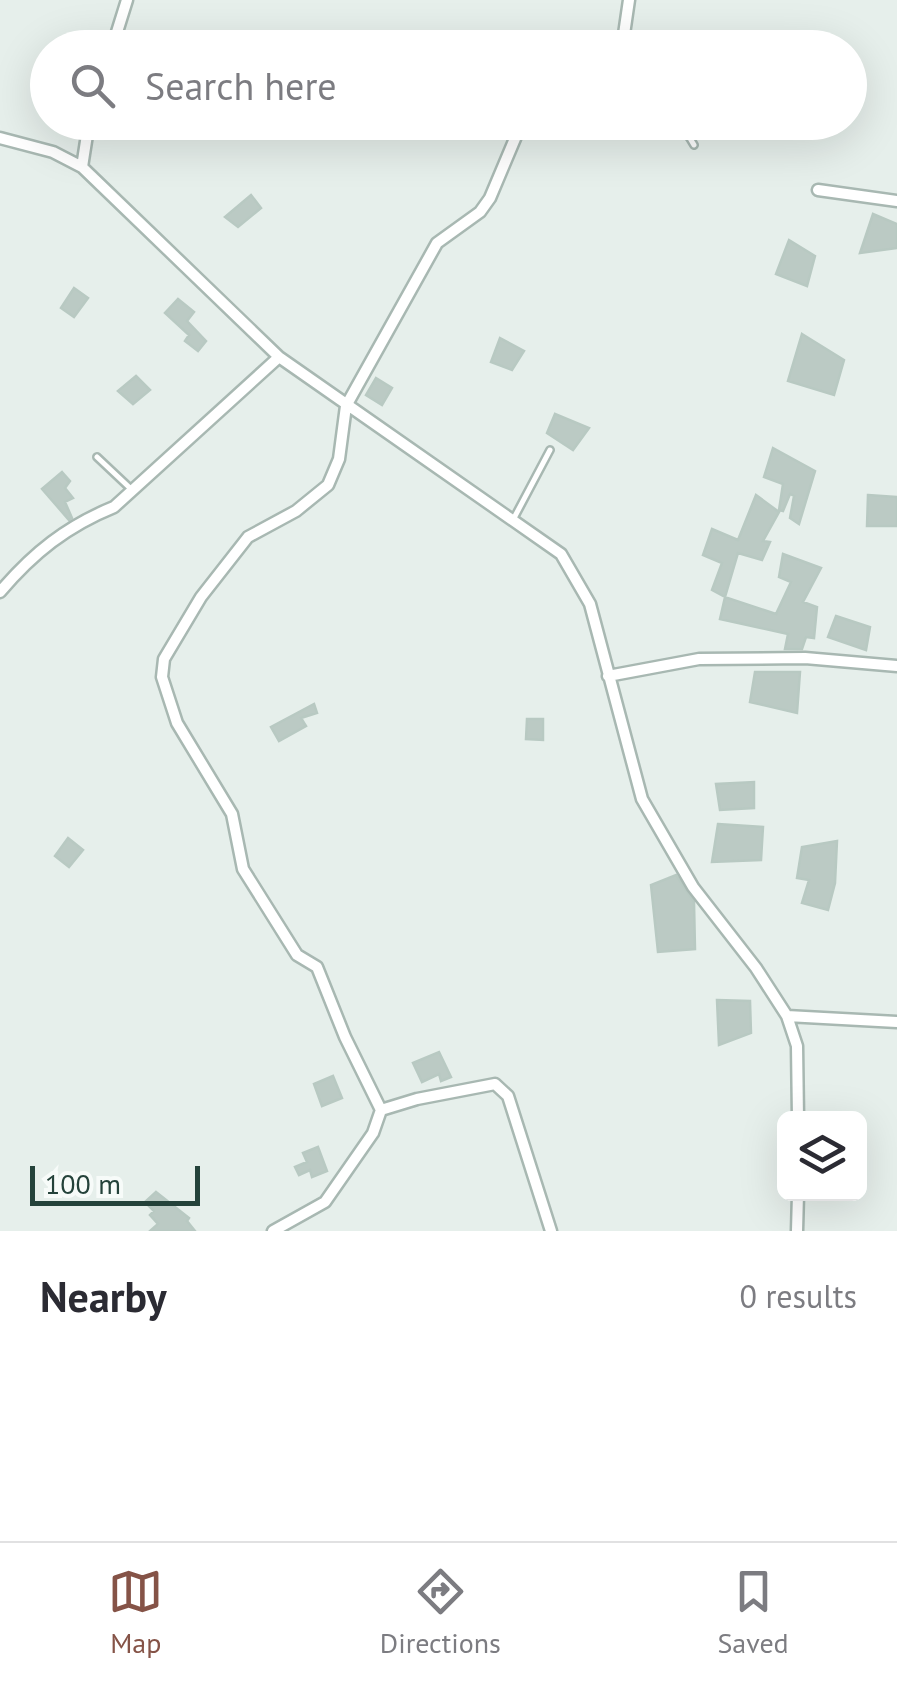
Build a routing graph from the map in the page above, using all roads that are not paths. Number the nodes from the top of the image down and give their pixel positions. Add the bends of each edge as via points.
1 (127, 0) edge
2 (629, 0) edge
3 (118, 30) edge
4 (625, 30) edge
5 (0, 138) edge
6 (86, 140) edge
7 (514, 140) edge
8 (691, 140) edge
9 (694, 145) dead end
10 (82, 167) junction
11 (818, 190) dead end
12 (897, 201) edge
13 (279, 357) junction
14 (346, 406) junction
15 (550, 450) dead end
16 (97, 456) dead end
17 (133, 490) junction
18 (512, 522) junction
19 (0, 592) edge
20 (897, 666) edge
21 (608, 676) junction
22 (787, 1016) junction
23 (897, 1022) edge
24 (381, 1110) junction
25 (798, 1111) edge
26 (798, 1201) edge
27 (273, 1231) edge
28 (552, 1231) edge
29 (797, 1231) edge

1 - 3 street
2 - 4 street
5 - 10 street
6 - 10 street
7 - 14 street via 490,198 437,244
8 - 9 lane
10 - 13 street
11 - 12 street
13 - 14 street
13 - 17 street
14 - 18 street
14 - 24 street via 339,460 328,485 248,537 201,597 164,659 162,677 177,723 232,814 243,869 297,955 317,967
15 - 18 lane
16 - 17 lane
17 - 19 street via 50,540
18 - 21 street via 561,554 574,572 590,604
20 - 21 street via 698,659
21 - 22 street via 653,821
22 - 23 street
22 - 25 street via 797,1046
24 - 27 street via 325,1202
24 - 28 street via 495,1084 508,1096
26 - 29 street

